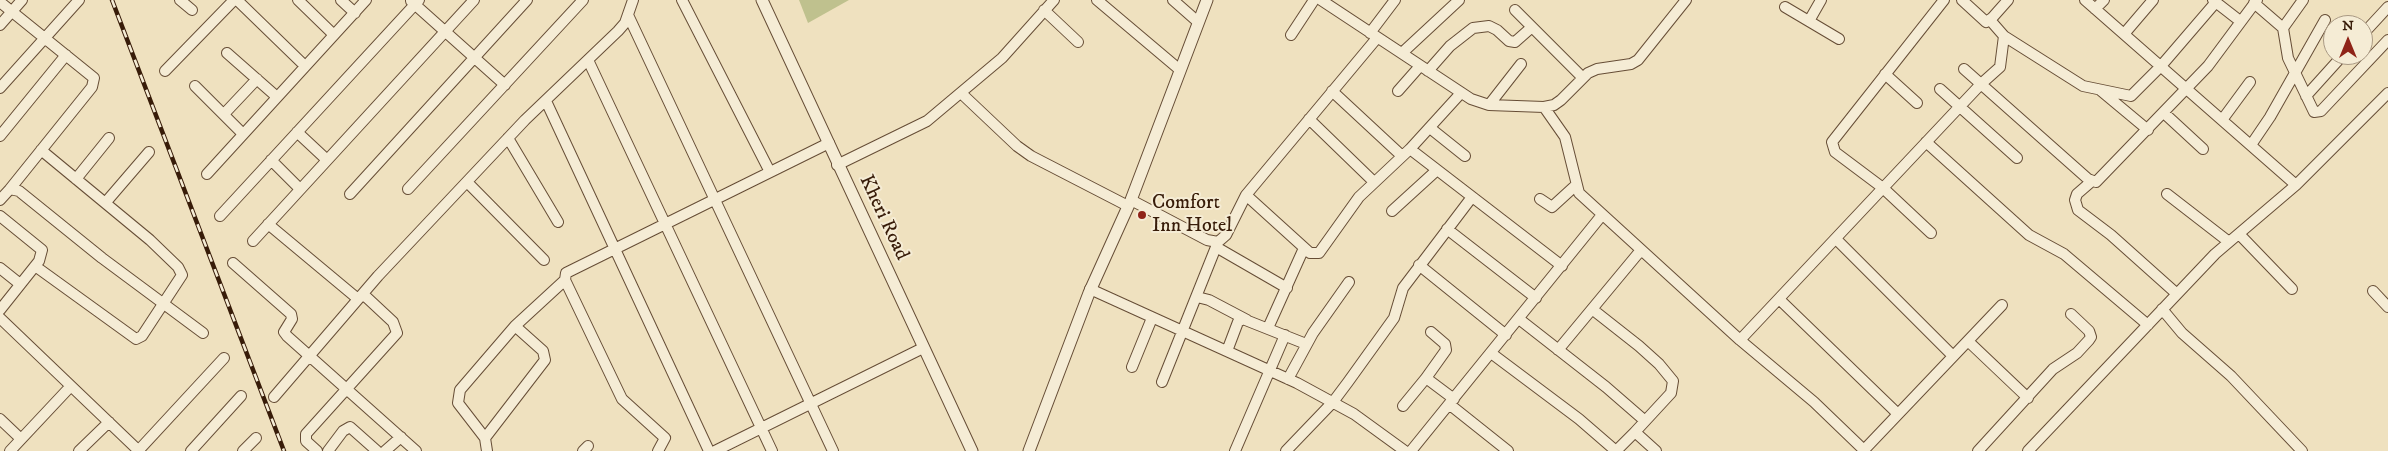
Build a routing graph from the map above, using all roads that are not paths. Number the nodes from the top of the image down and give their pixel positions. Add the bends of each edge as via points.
1 (22, 0) edge
2 (79, 0) edge
3 (180, 0) edge
4 (235, 0) edge
5 (298, 0) edge
6 (341, 0) edge
7 (366, 0) edge
8 (474, 0) edge
9 (527, 0) edge
10 (583, 0) edge
11 (622, 0) edge
12 (682, 0) edge
13 (762, 0) edge
14 (1097, 0) edge
15 (1173, 0) edge
16 (1206, 0) edge
17 (1314, 0) edge
18 (1395, 0) edge
19 (1459, 0) edge
20 (1686, 0) edge
21 (1821, 0) edge
22 (1940, 0) edge
23 (1944, 0) edge
24 (1962, 0) edge
25 (2008, 0) edge
26 (2085, 0) edge
27 (2104, 0) edge
28 (2152, 0) edge
29 (2303, 0) edge
30 (415, 1) edge
31 (1324, 1) edge
32 (2215, 1) edge
33 (0, 2) edge
34 (2255, 2) edge
35 (1047, 4) edge
36 (1785, 7) dead end
37 (2388, 7) edge
38 (631, 8) edge
39 (2095, 9) junction
40 (192, 10) dead end
41 (1515, 10) dead end
42 (12, 11) junction
43 (355, 13) junction
44 (1990, 20) junction
45 (1809, 21) junction
46 (2240, 21) junction
47 (1198, 22) junction
48 (2373, 23) edge
49 (2323, 24) edge
50 (0, 25) edge
51 (1532, 27) junction
52 (2283, 28) junction
53 (445, 31) junction
54 (2124, 34) junction
55 (334, 35) junction
56 (1291, 35) dead end
57 (1373, 36) junction
58 (2004, 36) junction
59 (45, 37) junction
60 (1839, 38) dead end
61 (2388, 40) edge
62 (1078, 42) dead end
63 (228, 53) dead end
64 (1402, 54) junction
65 (66, 55) junction
66 (474, 58) junction
67 (588, 60) junction
68 (1521, 64) dead end
69 (2335, 65) edge
70 (305, 66) junction
71 (2161, 66) junction
72 (1424, 68) junction
73 (1964, 69) dead end
74 (1180, 70) junction
75 (165, 71) dead end
76 (1885, 74) junction
77 (2295, 74) junction
78 (1582, 77) junction
79 (257, 79) junction
80 (2250, 82) dead end
81 (1981, 84) junction
82 (505, 85) junction
83 (195, 86) dead end
84 (0, 88) edge
85 (1940, 89) dead end
86 (2099, 89) junction
87 (2187, 89) junction
88 (1332, 91) junction
89 (1398, 91) dead end
90 (1462, 93) junction
91 (962, 94) junction
92 (2388, 94) edge
93 (2306, 96) junction
94 (277, 97) junction
95 (546, 101) junction
96 (1917, 103) dead end
97 (1489, 105) junction
98 (1544, 107) junction
99 (1960, 107) junction
100 (2164, 113) junction
101 (224, 114) junction
102 (1309, 119) junction
103 (2222, 120) junction
104 (1430, 128) junction
105 (2148, 130) junction
106 (297, 132) junction
107 (243, 134) junction
108 (0, 136) edge
109 (110, 138) dead end
110 (508, 138) junction
111 (1926, 142) junction
112 (829, 143) junction
113 (2251, 145) junction
114 (2203, 149) dead end
115 (41, 150) junction
116 (149, 152) dead end
117 (1406, 153) junction
118 (1465, 156) dead end
119 (2017, 158) dead end
120 (271, 160) junction
121 (327, 160) junction
122 (837, 165) junction
123 (1437, 170) junction
124 (770, 172) junction
125 (207, 174) dead end
126 (76, 179) junction
127 (2092, 181) junction
128 (467, 182) junction
129 (1374, 182) junction
130 (2296, 185) junction
131 (1575, 186) junction
132 (300, 188) junction
133 (1882, 188) junction
134 (10, 189) junction
135 (408, 189) dead end
136 (350, 194) dead end
137 (2167, 194) dead end
138 (1246, 195) junction
139 (1472, 197) junction
140 (715, 199) junction
141 (1540, 199) dead end
142 (0, 200) edge
143 (106, 202) junction
144 (1129, 203) junction
145 (1392, 211) dead end
146 (1602, 215) junction
147 (0, 216) edge
148 (220, 216) dead end
149 (558, 222) dead end
150 (666, 223) junction
151 (268, 224) junction
152 (1447, 229) junction
153 (1931, 233) dead end
154 (2240, 235) junction
155 (1836, 239) junction
156 (253, 241) dead end
157 (2229, 242) junction
158 (1217, 245) junction
159 (615, 248) junction
160 (1304, 248) junction
161 (1641, 250) junction
162 (544, 260) dead end
163 (233, 263) dead end
164 (35, 266) junction
165 (1419, 266) junction
166 (1562, 266) junction
167 (0, 268) edge
168 (566, 280) junction
169 (1349, 282) dead end
170 (20, 284) junction
171 (1287, 288) junction
172 (1090, 289) junction
173 (2292, 289) dead end
174 (2372, 291) dead end
175 (2176, 294) junction
176 (361, 296) junction
177 (1197, 297) junction
178 (1536, 298) junction
179 (1779, 299) junction
180 (163, 303) junction
181 (2002, 305) dead end
182 (2388, 307) edge
183 (1592, 309) junction
184 (2162, 310) junction
185 (2071, 314) dead end
186 (0, 317) edge
187 (1152, 318) junction
188 (1519, 319) junction
189 (1247, 320) junction
190 (2148, 325) junction
191 (515, 326) junction
192 (1268, 328) junction
193 (1183, 332) junction
194 (1431, 332) dead end
195 (203, 334) dead end
196 (1285, 335) junction
197 (1506, 335) junction
198 (1740, 340) junction
199 (1968, 341) junction
200 (1306, 344) junction
201 (923, 348) junction
202 (1558, 350) junction
203 (1226, 351) junction
204 (1491, 353) junction
205 (1953, 356) junction
206 (224, 358) dead end
207 (310, 358) junction
208 (1132, 367) dead end
209 (1268, 370) junction
210 (1426, 378) junction
211 (1288, 379) junction
212 (1162, 382) dead end
213 (70, 387) junction
214 (347, 388) junction
215 (241, 396) dead end
216 (274, 397) dead end
217 (2028, 398) junction
218 (1452, 401) junction
219 (1333, 402) junction
220 (810, 403) junction
221 (1403, 406) dead end
222 (1898, 414) junction
223 (0, 420) edge
224 (1644, 420) junction
225 (108, 422) junction
226 (761, 427) junction
227 (1635, 432) junction
228 (401, 437) junction
229 (22, 438) junction
230 (256, 438) dead end
231 (485, 438) junction
232 (1864, 450) edge
233 (10, 451) edge
234 (79, 451) edge
235 (138, 451) edge
236 (191, 451) edge
237 (243, 451) edge
238 (317, 451) edge
239 (328, 451) edge
240 (377, 451) edge
241 (385, 451) edge
242 (416, 451) edge
243 (487, 451) edge
244 (658, 451) edge
245 (709, 451) edge
246 (715, 451) edge
247 (772, 451) edge
248 (833, 451) edge
249 (972, 451) edge
250 (1029, 451) edge
251 (1235, 451) edge
252 (1286, 451) edge
253 (1406, 451) edge
254 (1411, 451) edge
255 (1508, 451) edge
256 (1656, 451) edge
257 (1978, 451) edge
258 (2028, 451) edge
259 (2302, 451) edge

1 - 42 street
2 - 59 street
3 - 40 street
4 - 70 street
4 - 75 street
5 - 55 street
6 - 43 street
7 - 43 street
8 - 53 street
9 - 66 street
10 - 82 street
11 - 38 street
12 - 124 street
13 - 112 street, Kheri Road
14 - 74 street
15 - 47 street
16 - 47 street
17 - 56 street
18 - 57 street
19 - 64 street
20 - 78 street via 1638,60 1597,69
21 - 45 street
22 - 23 street
23 - 76 street
24 - 44 street via 1983,20
25 - 44 street
26 - 39 street
27 - 39 street
28 - 54 street
29 - 52 street
30 - 53 street
30 - 106 street
31 - 57 street
32 - 46 street
32 - 71 street
33 - 42 street
34 - 46 street
34 - 52 street
35 - 62 street
35 - 91 street via 1002,58
36 - 45 street
37 - 48 street
38 - 67 street via 618,31
38 - 140 street
39 - 54 street
41 - 51 street
42 - 50 street
42 - 59 street
43 - 55 street
44 - 58 street
45 - 60 street
46 - 87 street via 2216,57
47 - 74 street
49 - 77 street
51 - 72 street via 1515,42 1489,26 1473,28
51 - 78 street
52 - 77 street via 2288,58
53 - 66 street
53 - 121 street
54 - 71 street
55 - 70 street
57 - 64 street
57 - 88 street
58 - 81 street via 2000,67
58 - 86 street via 2083,86
59 - 65 street
59 - 84 street
61 - 93 street via 2321,111 2312,110
63 - 79 street
64 - 72 street
65 - 108 street
65 - 115 street via 92,74 94,82
66 - 82 street
66 - 136 street
67 - 95 street
67 - 150 street
68 - 97 street
69 - 93 street
70 - 94 street
71 - 86 street via 2131,96
71 - 87 street
72 - 89 street
72 - 90 street
73 - 81 street
74 - 144 street
76 - 96 street
76 - 133 street via 1832,142 1835,152
77 - 93 street
77 - 113 street
78 - 98 street via 1561,100
79 - 94 street
79 - 101 street
80 - 103 street
81 - 99 street
81 - 127 street
82 - 135 street
83 - 101 street
85 - 99 street
86 - 105 street
87 - 100 street
87 - 103 street
88 - 102 street
88 - 117 street
90 - 97 street
90 - 104 street
91 - 122 street via 927,121
91 - 144 street via 1031,156
92 - 130 street
94 - 107 street
95 - 110 street
95 - 159 street
97 - 98 street
98 - 131 street via 1565,137
99 - 111 street
99 - 119 street
100 - 105 street
100 - 114 street
101 - 107 street
102 - 129 street
102 - 138 street
103 - 113 street
104 - 117 street
104 - 118 street
105 - 127 street via 2100,179
106 - 120 street
106 - 121 street
107 - 125 street
109 - 126 street
110 - 128 street
110 - 149 street
111 - 133 street
111 - 190 street via 2029,235 2064,254
112 - 122 street, Kheri Road
112 - 124 street
113 - 130 street
115 - 126 street
115 - 134 street
116 - 143 street
117 - 123 street
117 - 129 street
120 - 132 street
120 - 148 street
121 - 132 street
122 - 201 street, Kheri Road
123 - 139 street
123 - 145 street
124 - 140 street
126 - 143 street
127 - 175 street via 2077,194 2078,210 2112,235
128 - 162 street
128 - 176 street
129 - 160 street via 1355,202 1322,251 1315,254
130 - 154 street
131 - 141 street via 1552,207
131 - 146 street
132 - 151 street
133 - 153 street
133 - 155 street
134 - 142 street
134 - 180 street via 19,191
137 - 157 street
138 - 158 street via 1226,235
138 - 160 street
139 - 152 street
139 - 166 street
140 - 150 street
140 - 220 street
143 - 180 street via 182,272
144 - 158 street
144 - 172 street
146 - 161 street
146 - 166 street
147 - 164 street via 41,248 42,253
150 - 159 street
150 - 226 street
151 - 156 street
151 - 176 street
152 - 165 street
152 - 178 street
154 - 157 street
154 - 173 street
155 - 179 street
155 - 205 street
157 - 175 street
158 - 171 street
158 - 177 street
159 - 168 street via 566,272
159 - 245 street
160 - 171 street
161 - 183 street
161 - 198 street
163 - 207 street via 291,314 285,334
164 - 170 street
164 - 180 street via 136,339 142,336
165 - 197 street
165 - 219 street via 1399,295 1394,318
166 - 178 street
167 - 170 street
168 - 191 street
168 - 244 street via 622,399 665,438
169 - 200 street
170 - 186 street
171 - 192 street
172 - 187 street
172 - 250 street
174 - 182 street
175 - 184 street
176 - 207 street
176 - 214 street via 388,316 398,333
177 - 189 street
177 - 193 street
178 - 188 street
179 - 198 street
179 - 222 street
180 - 195 street
181 - 199 street
183 - 202 street
183 - 224 street via 1639,346 1673,381 1671,393
184 - 190 street
184 - 259 street
185 - 217 street via 2091,337 2077,353 2053,369
186 - 213 street
187 - 193 street
187 - 208 street
188 - 197 street
188 - 202 street
189 - 192 street
189 - 203 street via 1238,322
190 - 258 street
191 - 231 street via 468,379 458,397 461,408
191 - 231 street via 543,351 545,360
192 - 196 street
193 - 203 street
193 - 212 street
194 - 210 street via 1446,350
196 - 200 street
196 - 209 street
197 - 204 street
198 - 232 street via 1814,402
199 - 205 street
199 - 217 street
200 - 211 street
201 - 220 street
201 - 249 street, Kheri Road
202 - 224 street
203 - 209 street
204 - 218 street
204 - 227 street via 1616,451
205 - 222 street
206 - 235 street
207 - 214 street
207 - 216 street
209 - 211 street
209 - 251 street
210 - 218 street
210 - 221 street
211 - 219 street
213 - 225 street
213 - 229 street
214 - 228 street
214 - 238 street via 306,434 306,442
215 - 236 street
217 - 257 street
218 - 254 street
218 - 255 street
219 - 252 street
219 - 253 street
220 - 226 street
220 - 248 street
222 - 232 street
223 - 229 street
224 - 227 street
225 - 234 street
225 - 235 street
226 - 246 street
226 - 247 street
227 - 256 street
228 - 241 street
228 - 242 street
229 - 233 street
230 - 237 street
231 - 243 street
239 - 240 street via 350,427

